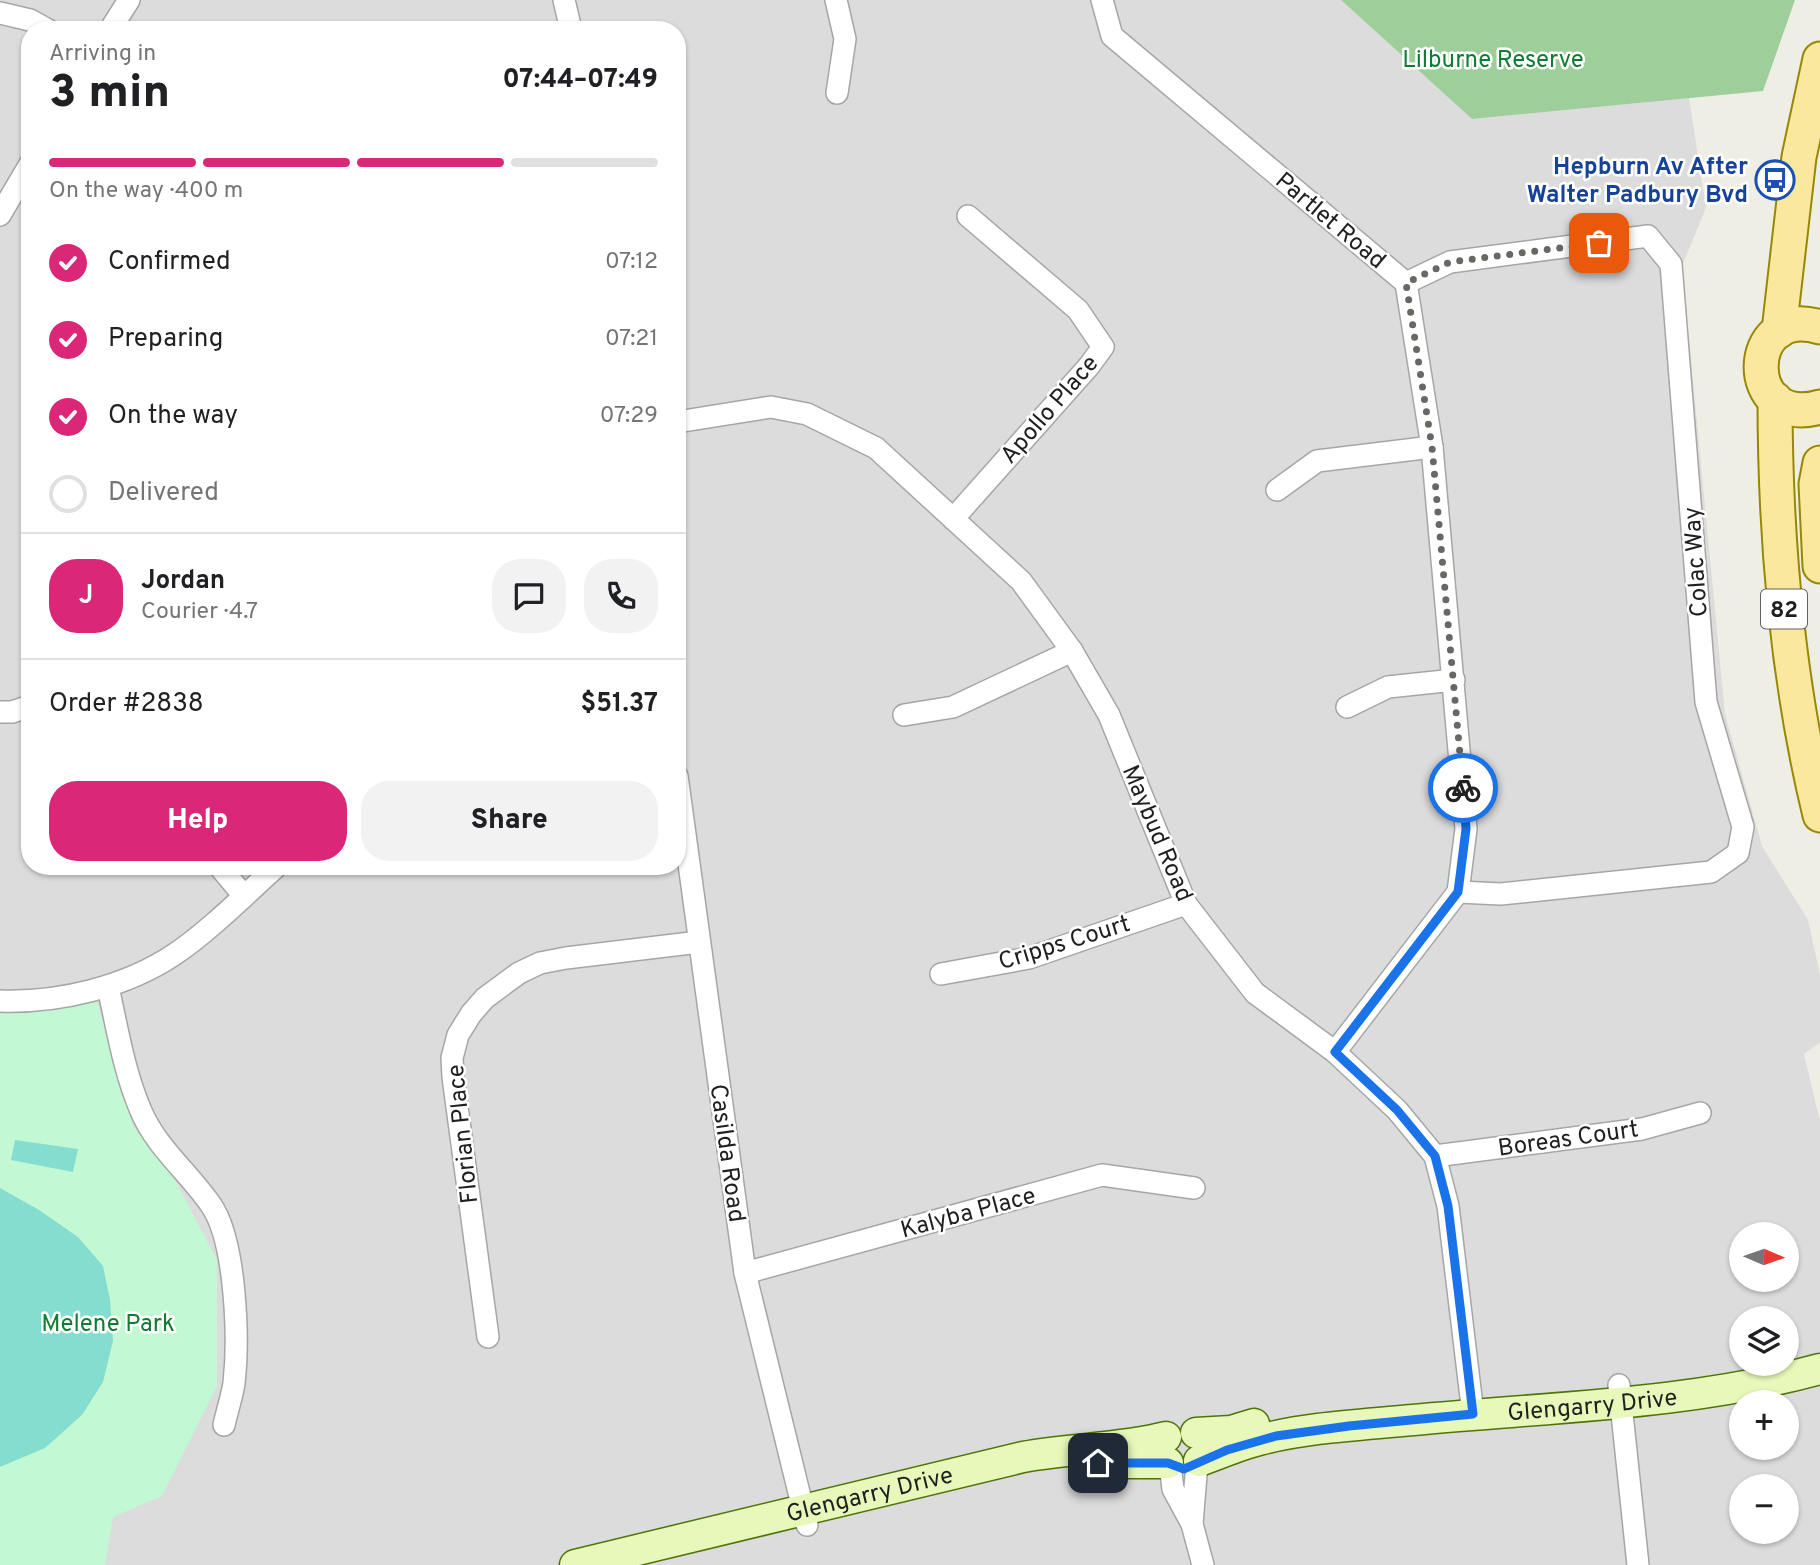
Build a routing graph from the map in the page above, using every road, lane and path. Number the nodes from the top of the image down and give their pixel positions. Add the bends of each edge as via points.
1 (129, 0) edge
2 (564, 0) edge
3 (836, 0) edge
4 (1102, 0) edge
5 (0, 13) edge
6 (32, 21) edge
7 (116, 21) edge
8 (569, 21) edge
9 (1820, 59) edge
10 (837, 93) dead end
11 (21, 179) edge
12 (0, 215) edge
13 (968, 216) dead end
14 (1406, 283) junction
15 (1820, 327) edge
16 (1779, 331) junction
17 (1774, 399) junction
18 (1820, 407) edge
19 (686, 421) edge
20 (1432, 447) junction
21 (1820, 463) edge
22 (1277, 490) dead end
23 (953, 519) junction
24 (1820, 566) edge
25 (1072, 651) junction
26 (1454, 680) junction
27 (1347, 707) dead end
28 (904, 715) dead end
29 (1820, 816) edge
30 (686, 844) edge
31 (226, 875) edge
32 (267, 875) edge
33 (1458, 892) junction
34 (244, 896) junction
35 (1186, 904) junction
36 (699, 942) junction
37 (941, 974) dead end
38 (108, 987) junction
39 (0, 1001) edge
40 (1335, 1052) junction
41 (1700, 1113) dead end
42 (1435, 1156) junction
43 (1194, 1188) dead end
44 (745, 1273) junction
45 (488, 1337) dead end
46 (1820, 1350) edge
47 (1799, 1357) edge
48 (1820, 1369) edge
49 (1729, 1372) edge
50 (1620, 1393) junction
51 (1472, 1406) junction
52 (224, 1425) dead end
53 (1183, 1454) junction
54 (805, 1517) junction
55 (575, 1565) edge
56 (641, 1565) edge
57 (1203, 1565) edge
58 (1638, 1565) edge

1 - 7 street
2 - 8 street
3 - 10 street via 845,39
4 - 14 street, Partlet Road via 1112,36
5 - 6 street
9 - 16 main road via 1799,157
11 - 12 street
13 - 23 street, Apollo Place via 1078,310 1103,347
14 - 20 street, Partlet Road
14 - 33 street, Colac Way via 1450,262 1648,236 1671,264 1706,702 1743,827 1738,853 1711,872 1501,894
15 - 16 main road via 1791,325
16 - 17 main road via 1768,341 1759,368
17 - 18 main road via 1794,410
17 - 29 main road, 82 via 1785,618
19 - 23 street, Maybud Road via 771,407 807,414 876,449
20 - 22 street via 1318,461
20 - 26 street, Partlet Road
21 - 24 main road, 82 via 1816,484
23 - 25 street, Maybud Road via 1021,581
25 - 28 street via 953,707
25 - 35 street, Maybud Road via 1109,715
26 - 27 street via 1388,687
26 - 33 street, Partlet Road via 1466,829
30 - 36 street, Casilda Road
31 - 34 street
32 - 34 street
33 - 40 street
34 - 38 street via 175,954
35 - 37 street, Cripps Court via 1029,958
35 - 40 street, Maybud Road via 1255,993
36 - 44 street, Casilda Road
36 - 45 street, Florian Place via 540,963 485,998 458,1035 453,1077
38 - 39 street via 52,998
38 - 52 street via 141,1112 222,1225 235,1327 234,1384
40 - 42 street, Maybud Road via 1397,1110
41 - 42 street, Boreas Court via 1642,1129
42 - 51 street, Maybud Road via 1448,1206
43 - 44 street, Kalyba Place via 1102,1175
44 - 54 street, Casilda Road
46 - 47 main road
48 - 50 main road, Glengarry Drive via 1742,1388
49 - 50 main road, Glengarry Drive
50 - 51 main road, Glengarry Drive
50 - 58 street
51 - 53 main road, Glengarry Drive via 1287,1416 1231,1431
53 - 54 main road, Glengarry Drive via 1049,1470
53 - 57 street via 1192,1524
54 - 55 main road, Glengarry Drive
54 - 56 main road, Glengarry Drive

